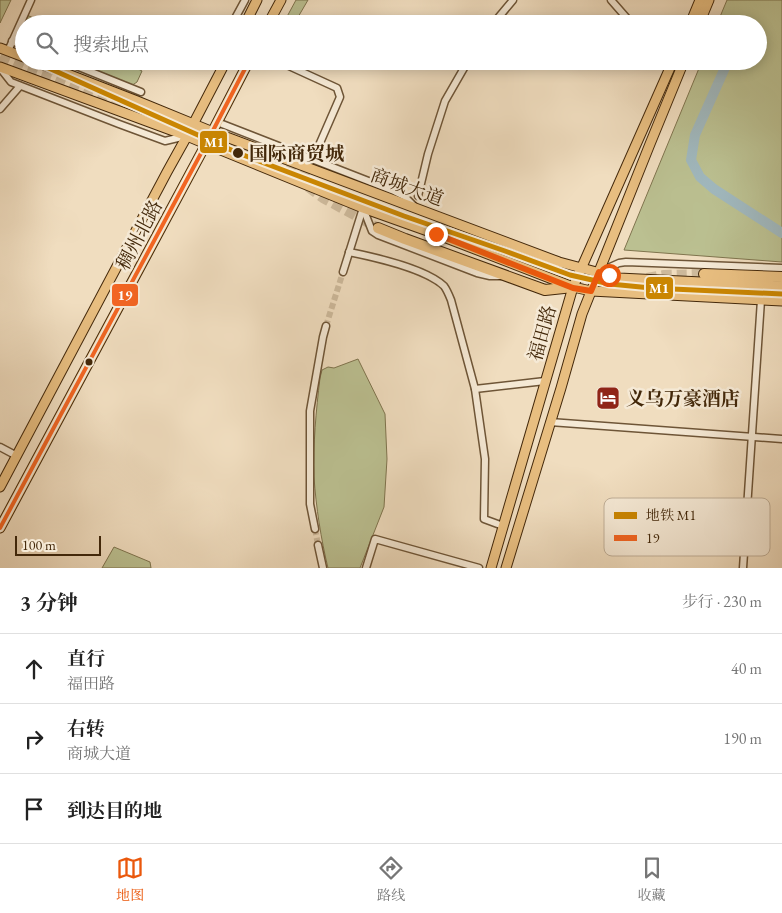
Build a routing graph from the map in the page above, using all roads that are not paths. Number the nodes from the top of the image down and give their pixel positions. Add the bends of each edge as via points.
1 (31, 0) edge
2 (245, 0) edge
3 (258, 0) edge
4 (281, 0) edge
5 (513, 0) edge
6 (610, 0) edge
7 (700, 0) edge
8 (709, 0) edge
9 (24, 15) edge
10 (237, 15) edge
11 (250, 15) edge
12 (273, 15) edge
13 (500, 15) edge
14 (624, 15) edge
15 (694, 15) edge
16 (703, 15) edge
17 (15, 35) edge
18 (12, 41) junction
19 (15, 42) edge
20 (4, 49) edge
21 (0, 66) edge
22 (57, 70) edge
23 (86, 70) edge
24 (221, 70) edge
25 (244, 70) edge
26 (298, 70) edge
27 (463, 70) edge
28 (667, 70) edge
29 (680, 70) edge
30 (20, 86) junction
31 (141, 92) dead end
32 (0, 109) edge
33 (217, 122) junction
34 (194, 123) junction
35 (212, 132) junction
36 (187, 136) junction
37 (206, 144) junction
38 (313, 159) junction
39 (418, 196) dead end
40 (362, 208) junction
41 (416, 208) junction
42 (378, 228) tunnel mouth
43 (349, 252) junction
44 (581, 267) junction
45 (782, 268) edge
46 (343, 272) tunnel mouth
47 (599, 272) junction
48 (704, 274) tunnel mouth
49 (511, 277) junction
50 (782, 277) edge
51 (782, 286) edge
52 (573, 288) junction
53 (591, 291) junction
54 (761, 300) junction
55 (782, 301) edge
56 (326, 326) tunnel mouth
57 (545, 381) junction
58 (475, 389) junction
59 (550, 422) junction
60 (752, 436) junction
61 (782, 438) edge
62 (0, 447) edge
63 (17, 456) junction
64 (0, 487) edge
65 (748, 498) edge
66 (503, 526) junction
67 (0, 528) edge
68 (315, 528) tunnel mouth
69 (318, 545) tunnel mouth
70 (322, 568) edge
71 (366, 568) edge
72 (479, 568) edge
73 (491, 568) edge
74 (507, 568) edge

1 - 9 street
2 - 10 street
3 - 11 main road
4 - 12 main road
5 - 13 street
6 - 14 street
7 - 15 main road
8 - 16 main road
17 - 18 street
18 - 19 street
18 - 20 street
20 - 21 main road
21 - 30 street via 11,82
21 - 36 main road, 商城大道
22 - 34 main road, 商城大道
23 - 31 street
24 - 34 main road, 稠州北路
25 - 33 main road, 稠州北路
26 - 38 street via 337,88 340,97
27 - 39 street via 445,101
28 - 44 main road, 福田路
29 - 47 main road, 福田路
30 - 32 street
30 - 36 street via 165,141
33 - 35 main road, 稠州北路
33 - 38 street
34 - 35 main road, 商城大道
34 - 36 main road, 稠州北路
35 - 37 main road, 稠州北路
35 - 41 main road, 商城大道
36 - 37 main road, 商城大道
36 - 63 main road, 稠州北路
37 - 40 main road, 商城大道
37 - 67 main road, 稠州北路
38 - 41 street via 399,193
40 - 43 street
40 - 49 street via 372,231 378,235 477,272
40 - 52 main road, 商城大道
41 - 44 main road, 商城大道 via 559,262
42 - 49 highway
43 - 46 street
43 - 58 street via 421,273 446,288
44 - 47 main road, 商城大道
44 - 52 main road, 福田路
45 - 47 street via 626,262
47 - 51 main road, 商城大道 via 619,278
47 - 53 main road, 福田路
48 - 50 highway
49 - 52 highway via 545,290
52 - 53 main road, 商城大道
52 - 57 main road, 福田路
53 - 54 main road, 商城大道
53 - 59 main road, 福田路
54 - 55 main road, 商城大道
54 - 60 street
56 - 68 street via 310,411 310,504
57 - 58 street
57 - 66 main road, 福田路
58 - 66 street via 485,459 484,519
59 - 60 street
59 - 74 main road, 福田路
60 - 61 street
60 - 65 street
62 - 63 street
63 - 64 main road, 稠州北路
66 - 73 main road, 福田路
69 - 70 street
71 - 72 street via 375,539

